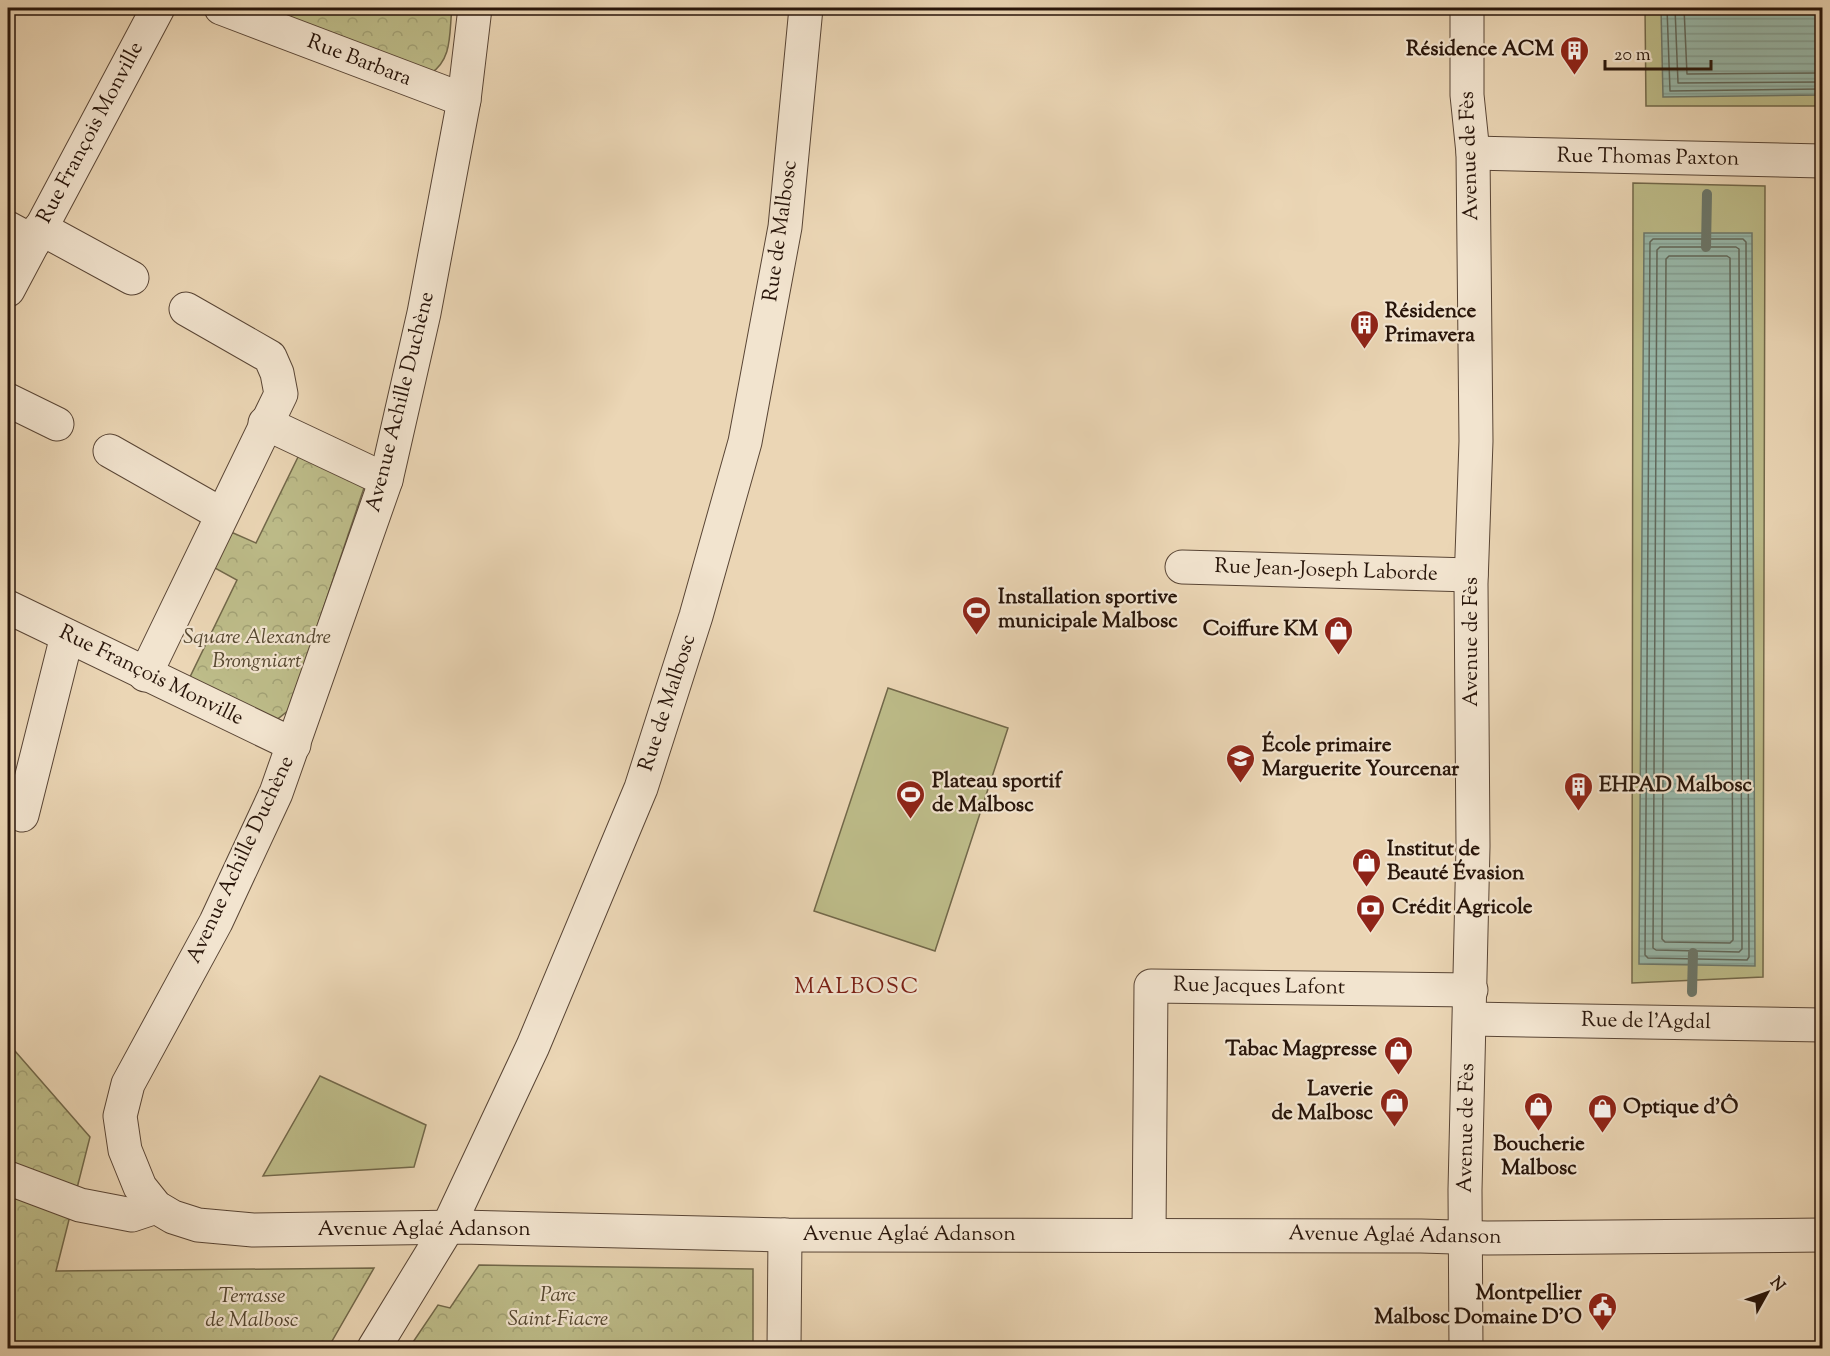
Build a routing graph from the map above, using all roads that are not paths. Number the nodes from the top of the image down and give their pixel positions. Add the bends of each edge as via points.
1 (158, 8) edge
2 (221, 8) edge
3 (475, 8) edge
4 (806, 8) edge
5 (1467, 8) edge
6 (464, 100) junction
7 (1473, 153) junction
8 (1822, 161) edge
9 (27, 232) edge
10 (132, 278) dead end
11 (8, 290) edge
12 (186, 309) dead end
13 (8, 400) edge
14 (265, 423) junction
15 (57, 424) dead end
16 (110, 451) dead end
17 (386, 480) junction
18 (221, 514) junction
19 (1182, 567) dead end
20 (1471, 575) junction
21 (8, 608) edge
22 (67, 636) junction
23 (145, 675) junction
24 (294, 745) junction
25 (22, 814) dead end
26 (1470, 1005) junction
27 (1822, 1024) edge
28 (8, 1178) edge
29 (156, 1207) junction
30 (448, 1227) junction
31 (1149, 1234) junction
32 (785, 1235) junction
33 (1822, 1235) edge
34 (1466, 1238) junction
35 (374, 1348) edge
36 (784, 1348) edge
37 (1466, 1348) edge

1 - 9 street, Rue François Monville
2 - 6 street, Rue Barbara
3 - 6 street, Avenue Achille Duchène
4 - 30 street, Rue de Malbosc via 785,227 745,442 696,616 641,788 533,1046
5 - 7 street, Avenue de Fès via 1467,95
6 - 17 street, Avenue Achille Duchène via 424,314
7 - 8 street, Rue Thomas Paxton
7 - 20 street, Avenue de Fès via 1476,441
9 - 10 street
9 - 11 street, Rue François Monville
12 - 14 street via 270,357 281,394
13 - 15 street
14 - 17 street
14 - 18 street
16 - 18 street
17 - 24 street, Avenue Achille Duchène
18 - 23 street
19 - 20 street, Rue Jean-Joseph Laborde
20 - 26 street, Avenue de Fès
21 - 22 street, Rue François Monville
22 - 23 street, Rue François Monville
22 - 25 street
23 - 24 street, Rue François Monville
24 - 29 street, Avenue Achille Duchène via 216,922 128,1084 120,1116 125,1150 140,1187
26 - 27 street, Rue de l'Agdal
26 - 31 street, Rue Jacques Lafont via 1151,986
26 - 34 street, Avenue de Fès
28 - 29 street via 101,1209 132,1215
29 - 30 street, Avenue Aglaé Adanson via 198,1225 253,1230
30 - 32 street, Avenue Aglaé Adanson
30 - 35 street, Rue de Malbosc
31 - 32 street, Avenue Aglaé Adanson
31 - 34 street, Avenue Aglaé Adanson
32 - 36 street
33 - 34 street, Avenue Aglaé Adanson
34 - 37 street, Avenue de Fès

